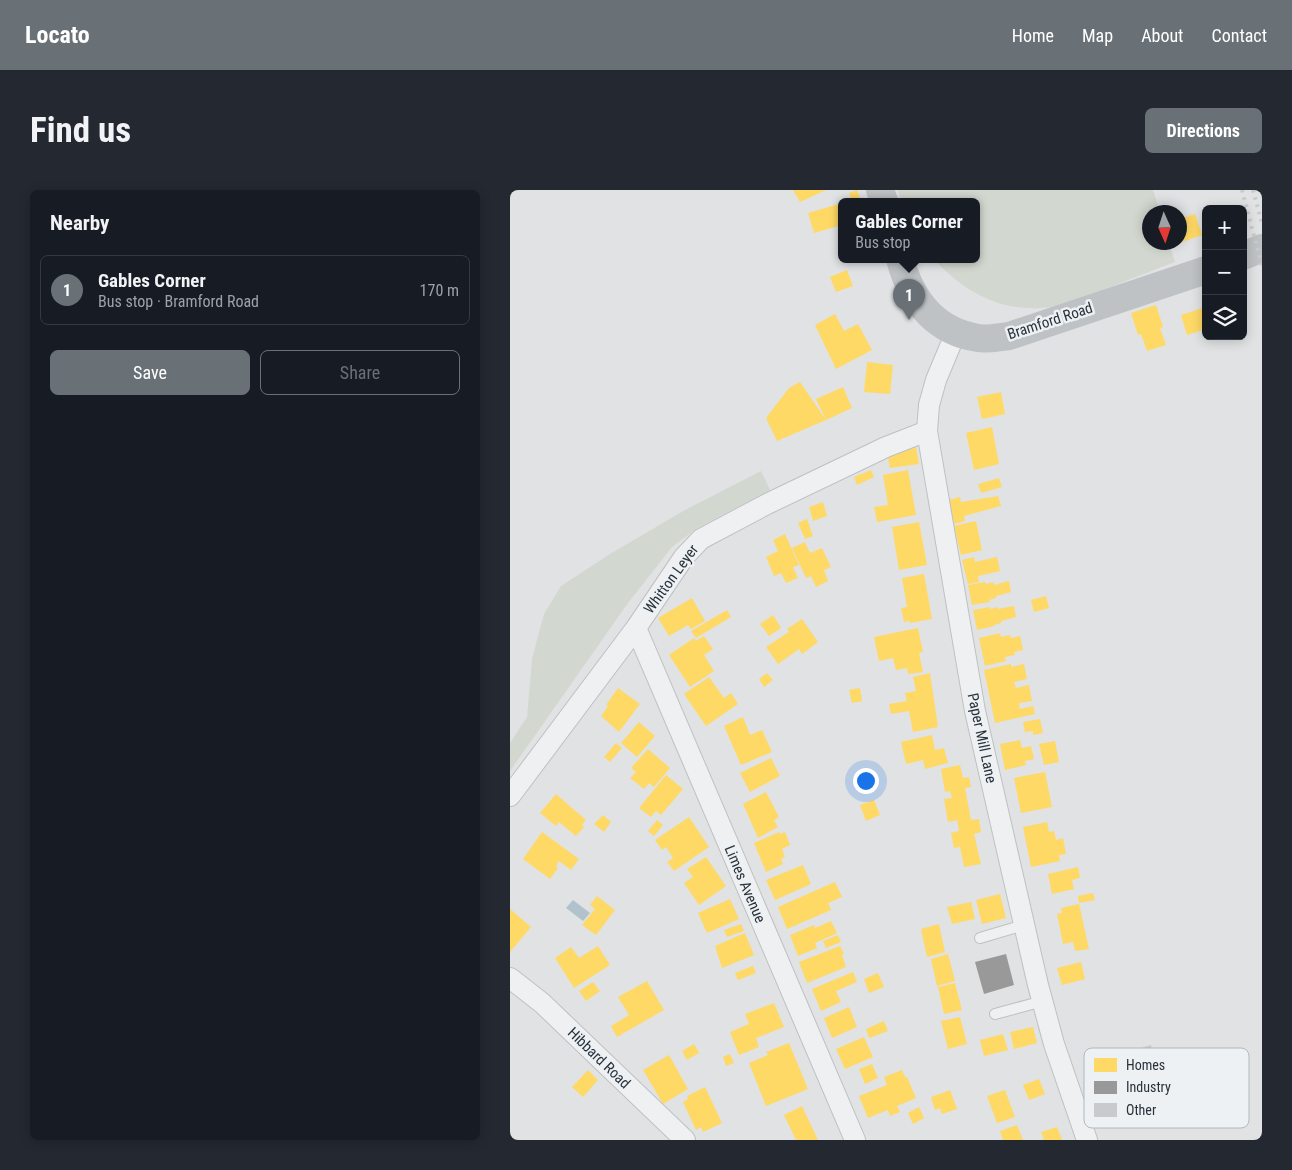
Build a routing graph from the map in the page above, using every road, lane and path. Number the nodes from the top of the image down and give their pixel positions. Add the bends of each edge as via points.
1 (1262, 248) edge
2 (1247, 254) edge
3 (901, 263) edge
4 (1202, 271) edge
5 (956, 332) junction
6 (927, 431) junction
7 (636, 628) junction
8 (510, 796) edge
9 (1024, 925) junction
10 (980, 938) dead end
11 (510, 978) edge
12 (1043, 1001) junction
13 (995, 1014) dead end
14 (685, 1140) edge
15 (854, 1140) edge
16 (1087, 1140) edge

1 - 2 main road
3 - 5 main road, Bramford Road via 911,290 922,308 937,322
4 - 5 main road, Bramford Road via 1009,336 980,339
5 - 6 street, Paper Mill Lane via 936,380 929,405
6 - 7 street, Whitton Leyer via 767,504 701,539 684,557
6 - 9 street, Paper Mill Lane via 975,711
7 - 8 street, Whitton Leyer
7 - 15 street, Limes Avenue
9 - 10 lane
9 - 12 street, Paper Mill Lane
11 - 14 street, Hibbard Road via 542,1003
12 - 13 lane
12 - 16 street, Paper Mill Lane

